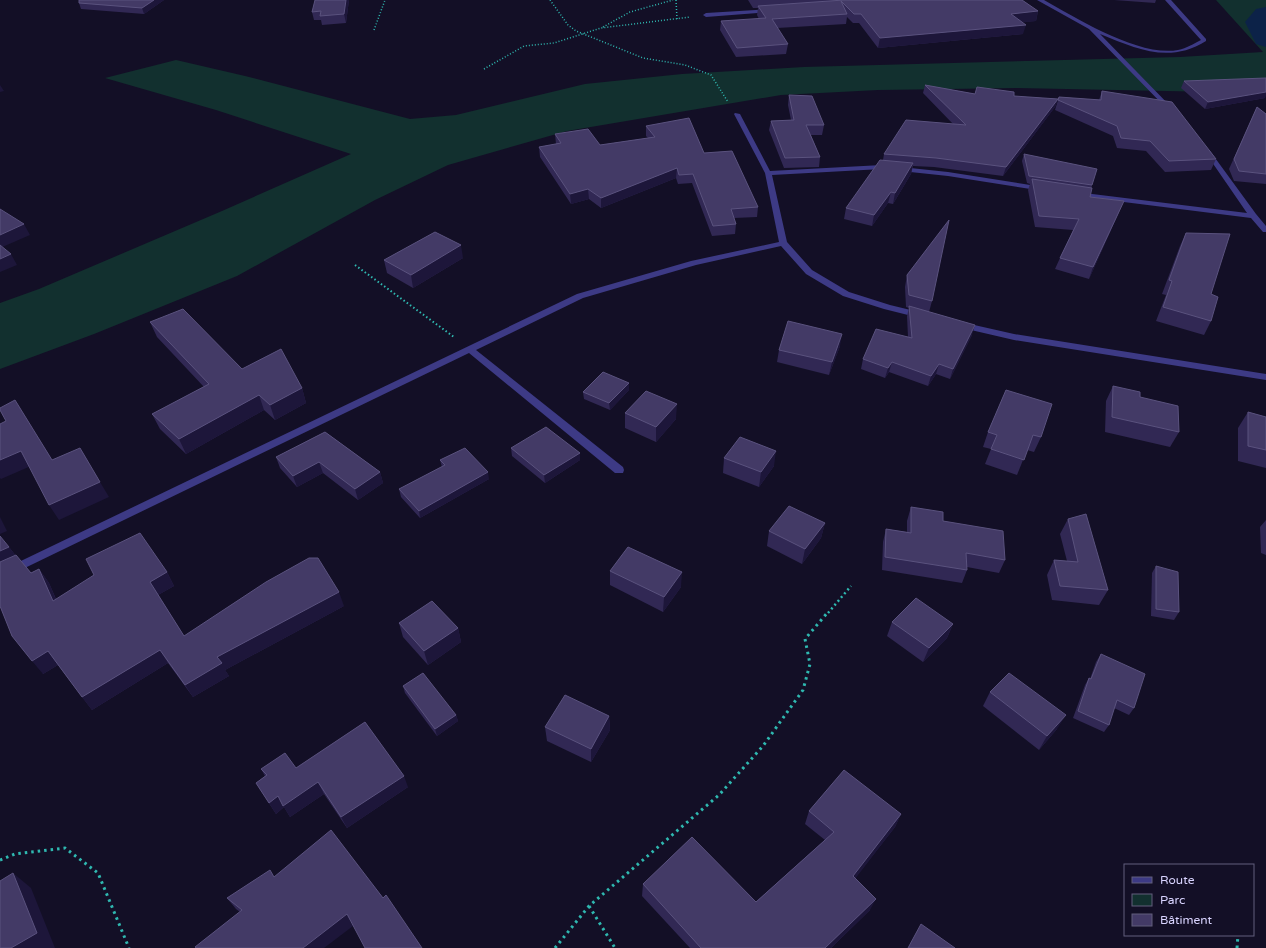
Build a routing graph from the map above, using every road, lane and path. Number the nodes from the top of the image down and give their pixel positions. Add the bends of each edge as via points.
1 (385, 0) edge
2 (550, 0) edge
3 (673, 0) edge
4 (676, 0) edge
5 (1040, 0) edge
6 (1168, 0) edge
7 (777, 10) edge
8 (706, 16) joint
9 (677, 19) junction
10 (601, 28) junction
11 (1091, 28) junction
12 (374, 30) dead end
13 (586, 33) junction
14 (484, 68) dead end
15 (737, 114) joint
16 (1178, 118) edge
17 (1204, 146) edge
18 (768, 173) junction
19 (1053, 190) edge
20 (1068, 193) edge
21 (1252, 216) junction
22 (1266, 230) edge
23 (782, 243) junction
24 (355, 265) dead end
25 (932, 318) edge
26 (954, 323) edge
27 (471, 350) junction
28 (1266, 377) edge
29 (618, 470) dead end
30 (0, 576) edge
31 (851, 586) dead end
32 (0, 860) edge
33 (589, 906) junction
34 (1238, 936) edge
35 (129, 948) edge
36 (555, 948) edge
37 (615, 948) edge
38 (1237, 948) edge

1 - 12 path
2 - 13 path via 568,25 576,31
3 - 10 path via 630,12
4 - 9 path
5 - 11 street
6 - 11 street via 1204,40 1196,47 1177,53 1150,50
7 - 8 street
8 - 9 path
9 - 10 path
10 - 13 path
11 - 16 street
13 - 14 path via 554,43 524,46
13 - 15 path via 644,58 685,65 710,75
15 - 18 street
17 - 21 street
18 - 19 street via 882,167
18 - 23 street
20 - 21 street
21 - 22 street
23 - 25 street via 809,272 846,294
23 - 27 street via 694,263 580,296
24 - 27 path
26 - 28 street via 1014,337
27 - 29 street
27 - 30 street
31 - 33 path via 805,639 810,664 803,690 763,746 719,795
32 - 35 path via 15,854 65,848 98,873
33 - 36 path
33 - 37 path
34 - 38 path

